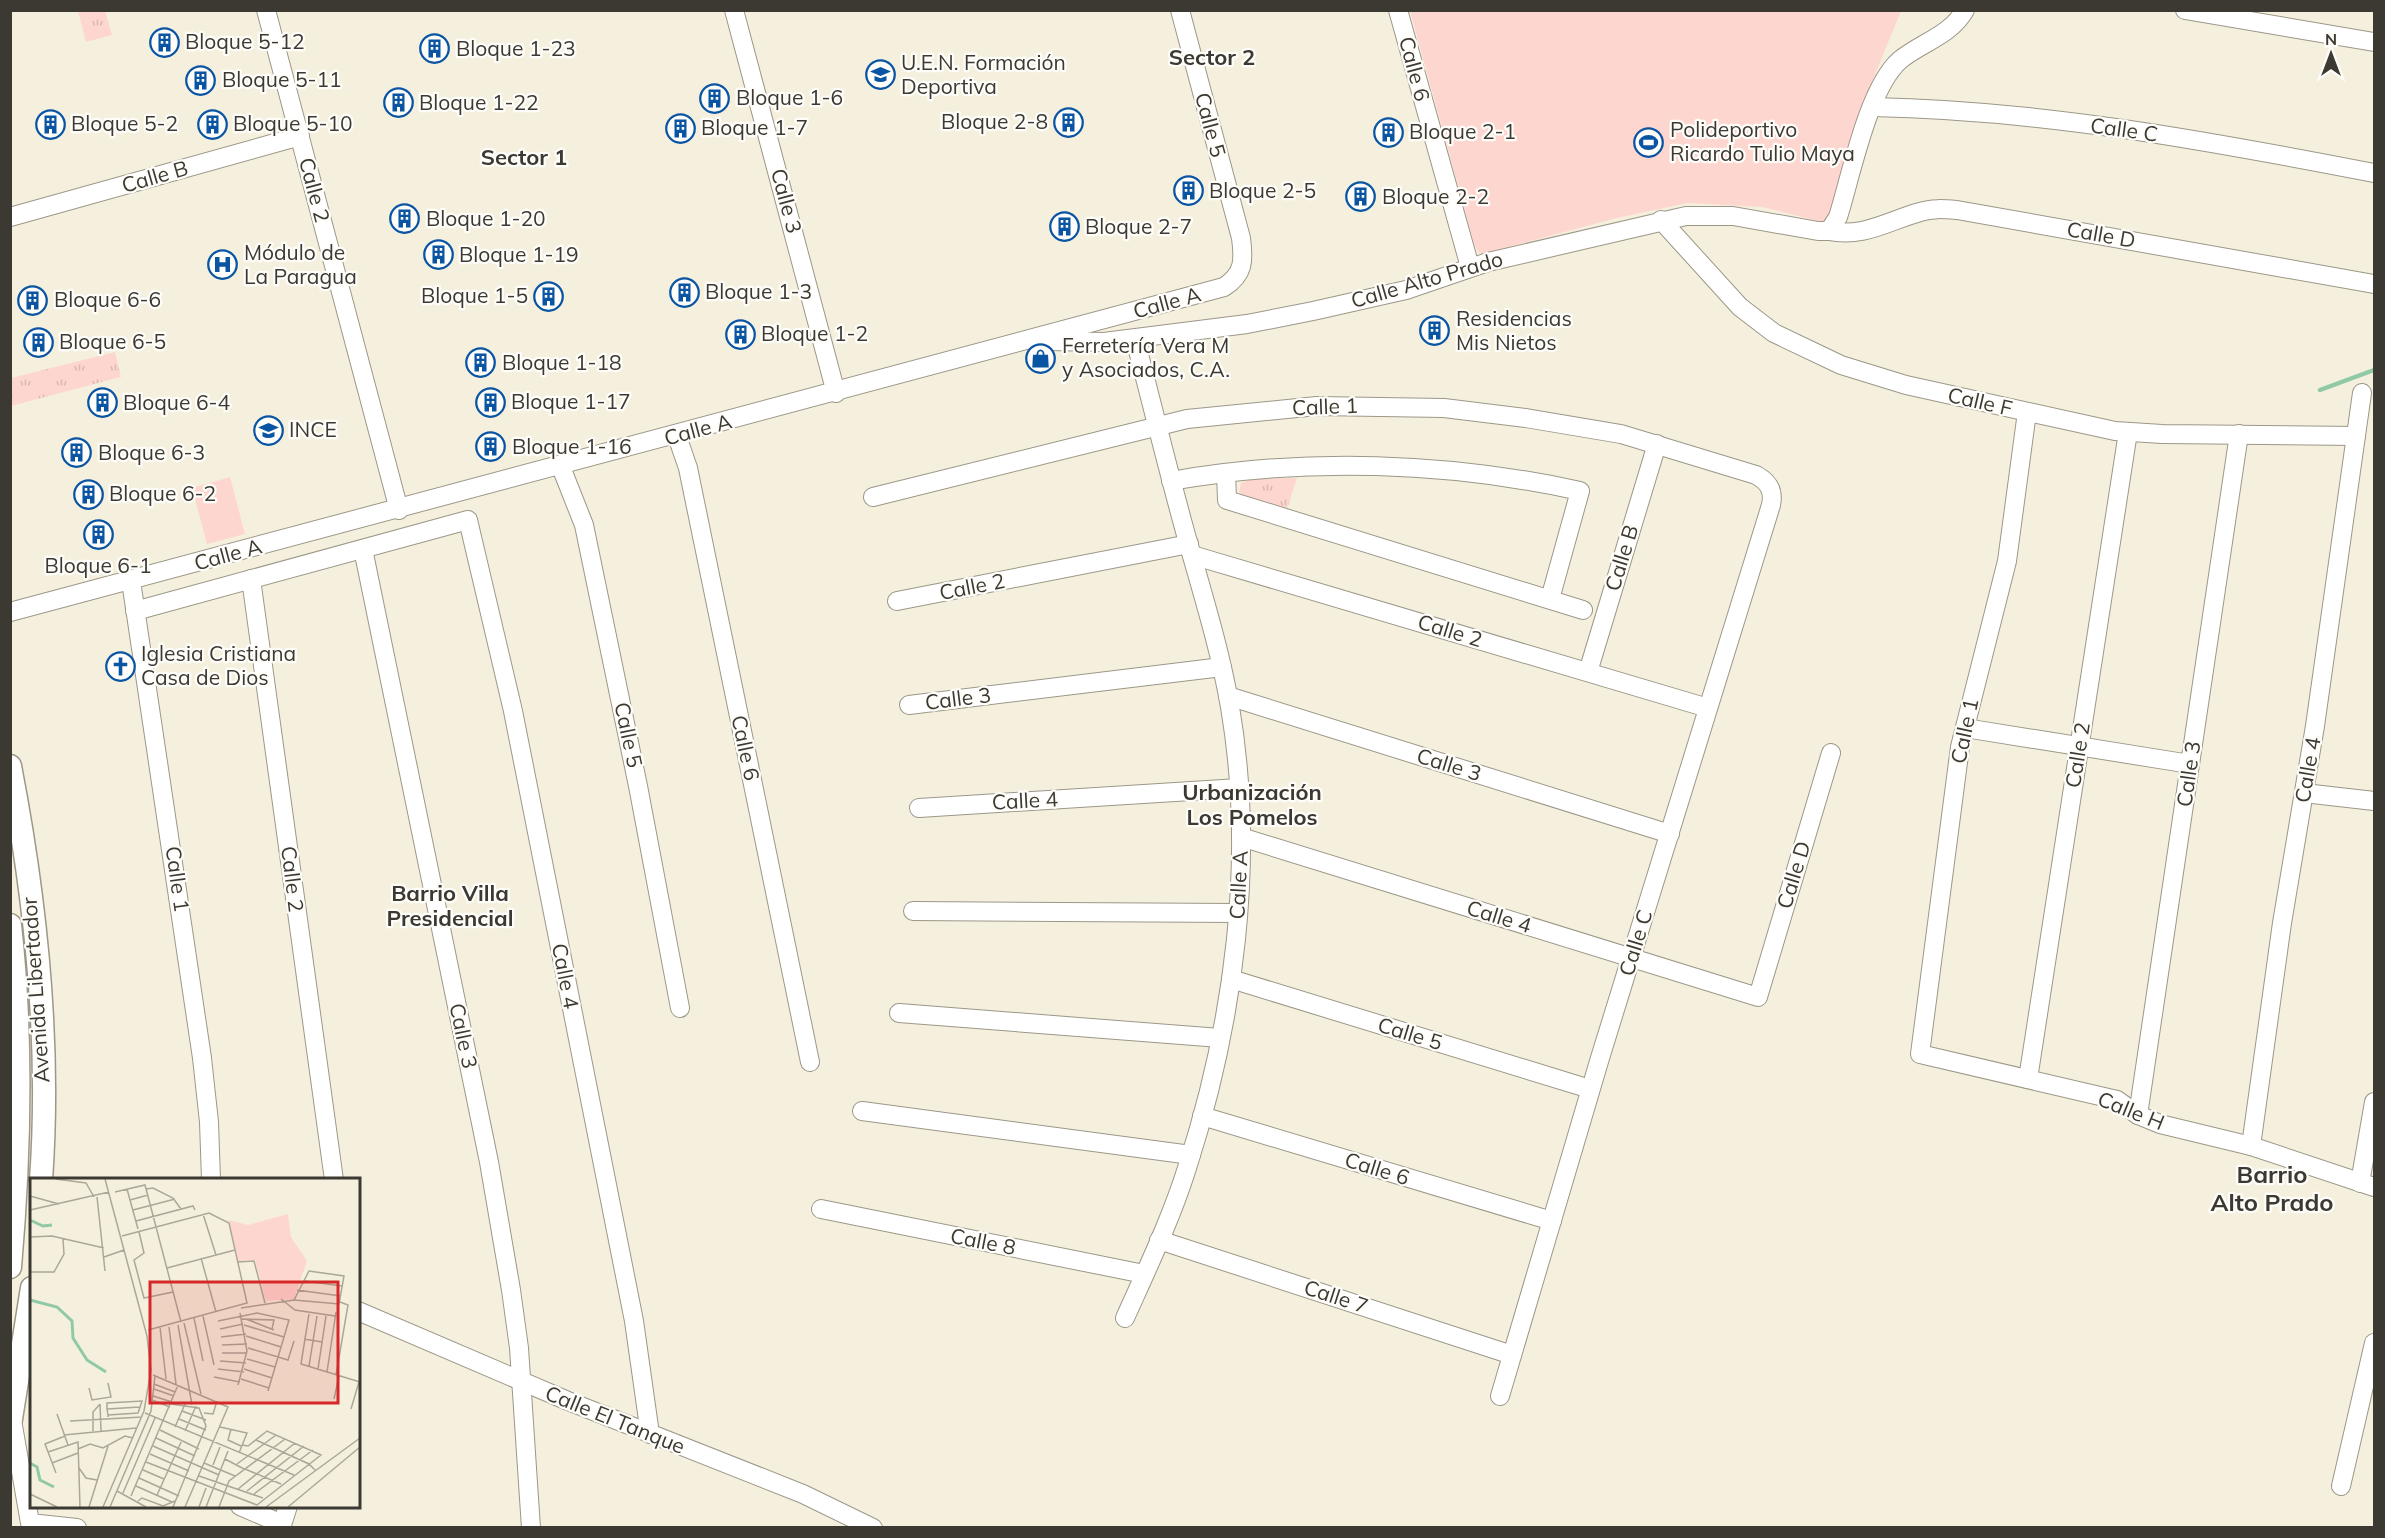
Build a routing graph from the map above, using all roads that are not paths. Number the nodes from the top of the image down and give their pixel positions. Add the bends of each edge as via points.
1 (267, 10) edge
2 (734, 10) edge
3 (1180, 10) edge
4 (1398, 10) edge
5 (1965, 10) edge
6 (2185, 10) edge
7 (2374, 42) edge
8 (1872, 107) junction
9 (300, 136) junction
10 (2374, 173) edge
11 (10, 217) edge
12 (1661, 220) junction
13 (1823, 231) junction
14 (1470, 267) junction
15 (1240, 274) joint
16 (2374, 284) edge
17 (1034, 339) junction
18 (1135, 339) junction
19 (836, 393) junction
20 (2362, 393) dead end
21 (2027, 412) junction
22 (1157, 426) junction
23 (2128, 432) junction
24 (2239, 434) junction
25 (677, 436) junction
26 (2356, 436) junction
27 (1657, 444) junction
28 (561, 467) junction
29 (1226, 473) junction
30 (1171, 481) junction
31 (1772, 491) joint
32 (873, 497) dead end
33 (406, 508) junction
34 (313, 532) junction
35 (420, 533) junction
36 (363, 549) junction
37 (1190, 550) junction
38 (320, 561) junction
39 (251, 579) junction
40 (131, 581) junction
41 (1550, 600) junction
42 (897, 601) dead end
43 (1582, 610) dead end
44 (135, 611) junction
45 (10, 612) edge
46 (1222, 667) junction
47 (1588, 672) junction
48 (1228, 696) junction
49 (909, 705) dead end
50 (1708, 708) junction
51 (1965, 728) junction
52 (2079, 747) junction
53 (1831, 753) dead end
54 (2190, 765) junction
55 (10, 766) edge
56 (1239, 788) junction
57 (2304, 793) junction
58 (2374, 801) edge
59 (919, 808) dead end
60 (1670, 834) junction
61 (1241, 837) junction
62 (913, 911) dead end
63 (1238, 913) junction
64 (10, 925) edge
65 (1631, 958) junction
66 (1231, 979) junction
67 (1758, 997) joint
68 (680, 1008) dead end
69 (899, 1013) dead end
70 (1220, 1038) junction
71 (1920, 1054) joint
72 (810, 1062) dead end
73 (2028, 1079) junction
74 (1590, 1089) junction
75 (2374, 1102) edge
76 (862, 1111) dead end
77 (2138, 1115) junction
78 (1202, 1116) junction
79 (2251, 1146) junction
80 (1191, 1155) junction
81 (41, 1178) edge
82 (211, 1178) edge
83 (334, 1178) edge
84 (2367, 1185) edge
85 (821, 1209) dead end
86 (1552, 1221) junction
87 (1159, 1240) junction
88 (10, 1268) edge
89 (1144, 1274) junction
90 (30, 1301) edge
91 (360, 1313) edge
92 (1125, 1318) dead end
93 (2374, 1343) edge
94 (1512, 1355) junction
95 (521, 1381) junction
96 (1500, 1395) dead end
97 (11, 1423) edge
98 (650, 1434) junction
99 (2340, 1486) dead end
100 (31, 1508) edge
101 (247, 1508) edge
102 (283, 1519) edge
103 (849, 1522) edge
104 (30, 1525) edge
105 (77, 1527) edge
106 (531, 1527) edge
107 (873, 1527) edge

1 - 9 street, Calle 2
2 - 19 street, Calle 3
3 - 15 street, Calle 5 via 1241,238
4 - 14 street, Calle 6
5 - 8 street via 1951,28 1900,60 1881,85
6 - 7 street
8 - 10 street, Calle C via 1986,113 2104,126
8 - 13 street via 1838,217
9 - 11 street, Calle B
9 - 33 street, Calle 2
12 - 13 street, Calle Alto Prado via 1733,216
12 - 14 street, Calle Alto Prado
12 - 21 street, Calle F via 1740,307 1808,352 1906,385
13 - 16 street, Calle D via 1869,231 1918,212 1936,208 1957,210
14 - 18 street, Calle Alto Prado via 1406,290 1314,311
15 - 17 street, Calle A via 1224,287
17 - 18 street, Calle Alto Prado via 1076,343
17 - 19 street, Calle A
18 - 22 street, Calle A
19 - 25 street, Calle A
20 - 26 street, Calle 4
21 - 23 street, Calle F
21 - 51 street, Calle 1 via 2007,561
22 - 27 street, Calle 1 via 1187,418 1276,409 1403,407 1526,418
22 - 30 street, Calle A
22 - 32 street, Calle 1
23 - 24 street, Calle F
23 - 52 street, Calle 2
24 - 26 street, Calle F
24 - 54 street, Calle 3
25 - 28 street, Calle A
25 - 72 street, Calle 6 via 688,468
26 - 57 street, Calle 4
27 - 31 street, Calle 1 via 1756,475
27 - 47 street, Calle B
28 - 33 street, Calle A
28 - 68 street, Calle 5 via 584,525
29 - 30 street
29 - 41 street via 1227,500
29 - 41 street via 1425,467 1517,477 1580,491
30 - 37 street, Calle A
31 - 50 street, Calle C via 1771,505
33 - 34 street, Calle A
33 - 35 street, Calle 2
34 - 38 street
34 - 40 street, Calle A
35 - 36 street
35 - 98 street, Calle 4 via 468,520 513,711 634,1321
36 - 38 street
36 - 95 street, Calle 3 via 489,1162 516,1321
37 - 42 street, Calle 2
37 - 46 street, Calle A
37 - 47 street, Calle 2
38 - 39 street
39 - 44 street
39 - 83 street, Calle 2
40 - 44 street, Calle 1
40 - 45 street, Calle A
41 - 43 street
44 - 82 street, Calle 1 via 202,1058
46 - 48 street, Calle A
46 - 49 street, Calle 3
47 - 50 street, Calle 2
48 - 56 street, Calle A
48 - 60 street, Calle 3
50 - 60 street, Calle C
51 - 52 street
51 - 71 street, Calle 1
52 - 54 street
52 - 73 street, Calle 2
53 - 67 street, Calle D
54 - 77 street, Calle 3
55 - 81 main road, Avenida Libertador via 25,850 39,980 43,1061
56 - 59 street, Calle 4
56 - 61 street, Calle A
57 - 58 street
57 - 79 street, Calle 4
60 - 65 street, Calle C
61 - 63 street, Calle A
61 - 65 street, Calle 4
62 - 63 street
63 - 66 street, Calle A
64 - 88 main road, Avenida Libertador via 20,1090
65 - 67 street, Calle 4
65 - 74 street, Calle C
66 - 70 street, Calle A
66 - 74 street, Calle 5
69 - 70 street
70 - 78 street, Calle A
71 - 73 street, Calle H
73 - 77 street, Calle H via 2117,1100
74 - 86 street, Calle C
75 - 84 street
76 - 80 street
77 - 79 street, Calle H
78 - 80 street, Calle A
78 - 86 street, Calle 6
79 - 84 street, Calle H
80 - 87 street, Calle A
85 - 89 street, Calle 8
86 - 94 street, Calle C
87 - 89 street, Calle A
87 - 94 street, Calle 7
89 - 92 street, Calle A
90 - 97 main road
91 - 95 street, Calle El Tanque
93 - 99 street
94 - 96 street, Calle C
95 - 98 street, Calle El Tanque
95 - 106 street, Calle 3
97 - 104 street
98 - 103 street, Calle El Tanque via 803,1494
100 - 104 street
101 - 102 street
103 - 107 street, Calle El Tanque
104 - 105 street

